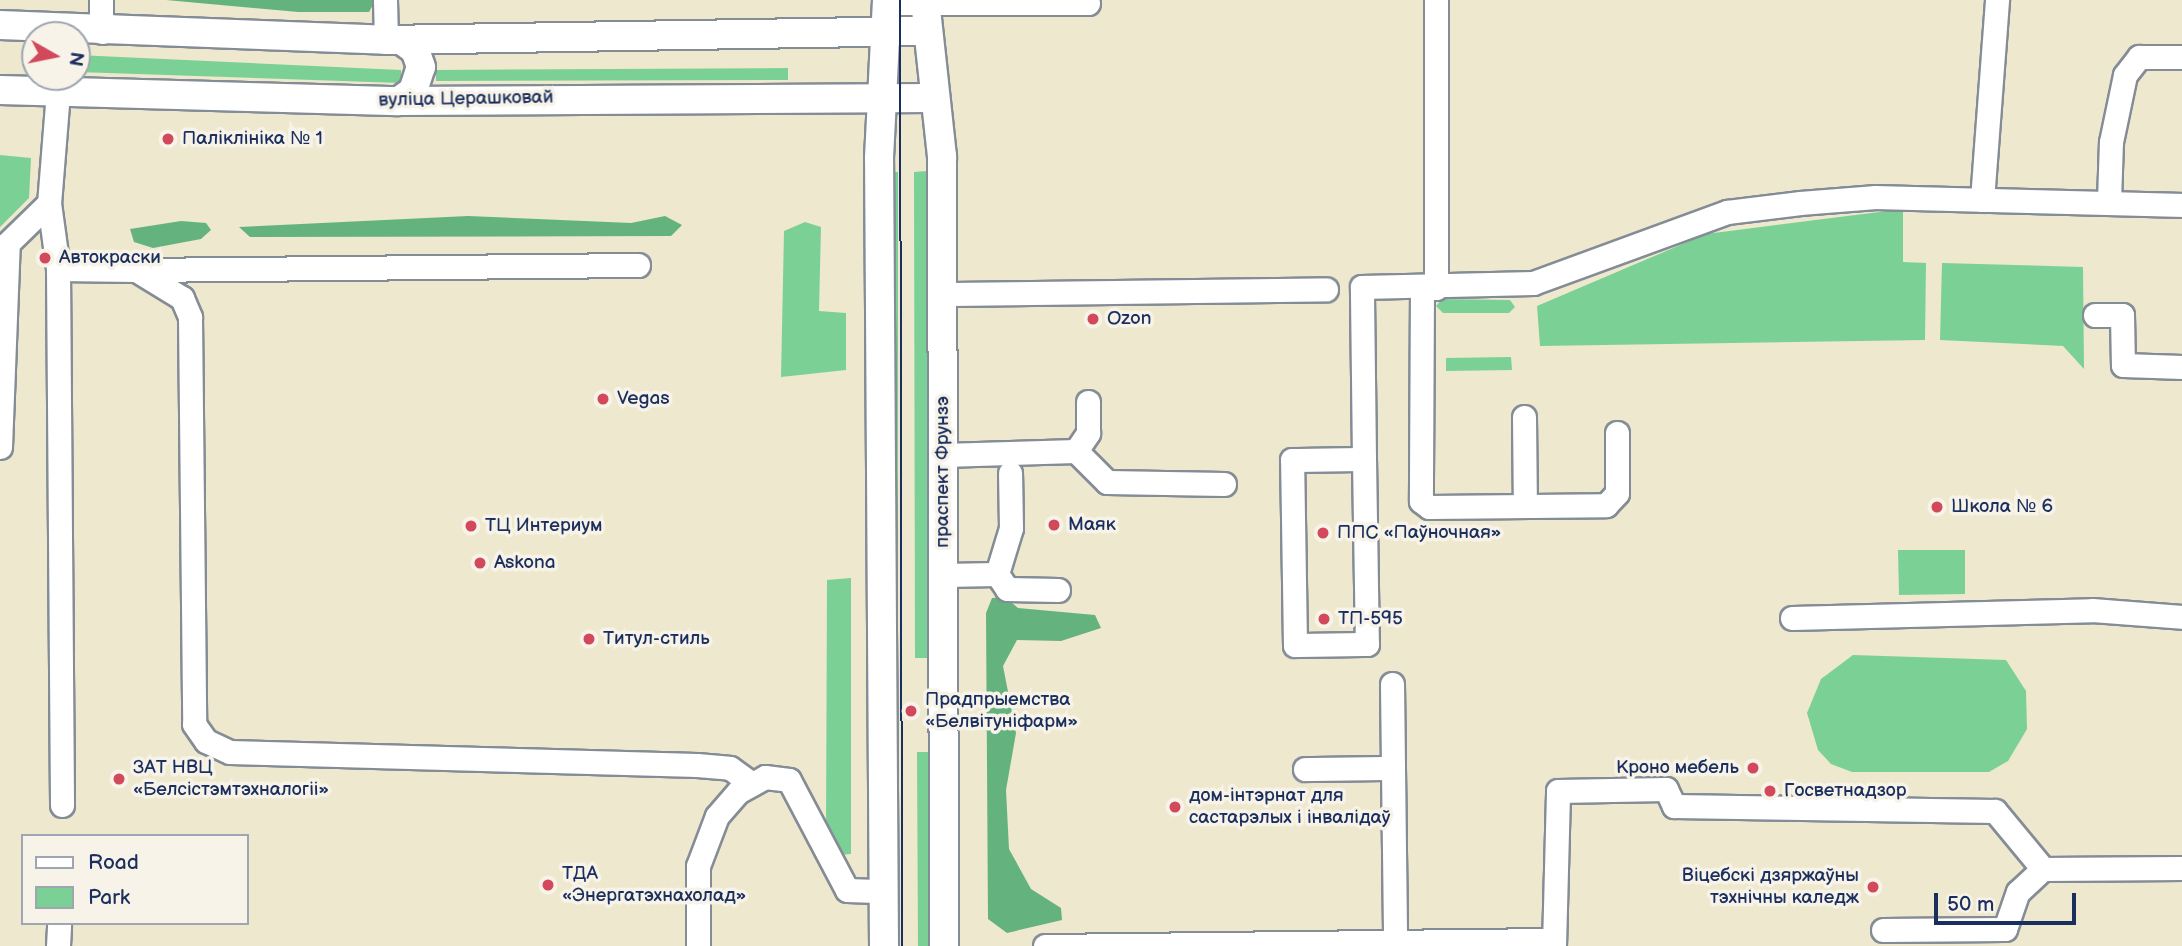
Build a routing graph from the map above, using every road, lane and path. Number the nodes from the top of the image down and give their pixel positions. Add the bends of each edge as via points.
1 (101, 0) edge
2 (385, 0) edge
3 (1436, 0) edge
4 (1997, 0) edge
5 (925, 1) edge
6 (1088, 2) dead end
7 (886, 11) edge
8 (0, 24) edge
9 (926, 31) junction
10 (102, 32) junction
11 (393, 40) junction
12 (2182, 57) edge
13 (0, 90) edge
14 (58, 92) junction
15 (880, 97) junction
16 (932, 98) junction
17 (399, 100) junction
18 (1982, 200) junction
19 (2109, 201) junction
20 (49, 203) junction
21 (2182, 205) edge
22 (4, 245) edge
23 (638, 265) dead end
24 (58, 269) junction
25 (136, 270) junction
26 (1326, 289) dead end
27 (1429, 289) junction
28 (942, 294) junction
29 (2095, 315) dead end
30 (2182, 367) edge
31 (1088, 402) dead end
32 (1524, 417) dead end
33 (1617, 433) dead end
34 (0, 447) edge
35 (1076, 450) junction
36 (943, 455) junction
37 (1364, 459) junction
38 (1010, 474) dead end
39 (1224, 484) dead end
40 (1525, 506) junction
41 (997, 574) junction
42 (943, 575) junction
43 (1058, 590) dead end
44 (2182, 617) edge
45 (1792, 618) dead end
46 (1392, 684) dead end
47 (1393, 768) junction
48 (1305, 769) dead end
49 (752, 784) junction
50 (62, 805) dead end
51 (2182, 868) edge
52 (2043, 869) junction
53 (884, 891) junction
54 (1883, 930) dead end
55 (1395, 942) junction
56 (1554, 943) edge
57 (698, 946) edge
58 (884, 946) edge
59 (944, 946) edge
60 (1045, 946) edge

1 - 10 street
2 - 11 street
3 - 27 street
4 - 18 street
5 - 6 street
5 - 7 street
5 - 9 main road, праспект Фрунзэ
7 - 9 main road
7 - 11 main road
7 - 15 main road
8 - 10 main road
9 - 16 main road, праспект Фрунзэ
10 - 11 main road
11 - 17 main road via 415,50 421,67 413,91
12 - 19 street via 2139,57 2125,75 2111,142
13 - 14 main road, вуліца Церашковай
14 - 17 main road, вуліца Церашковай
14 - 20 street
15 - 16 main road, вуліца Церашковай
15 - 17 main road, вуліца Церашковай
15 - 53 main road
16 - 28 main road, праспект Фрунзэ via 942,156
18 - 19 street
18 - 27 street via 1876,197 1727,212 1533,282
19 - 21 street
20 - 22 street
20 - 24 street
22 - 34 street
23 - 25 street
24 - 25 street
24 - 50 street
25 - 49 street via 182,298 190,317 194,724 206,741 230,752 697,765 730,768
26 - 28 street
27 - 37 street via 1362,287
27 - 40 street via 1421,501 1429,507
28 - 36 main road, праспект Фрунзэ
29 - 30 street via 2122,315 2123,365
31 - 35 street via 1088,433
32 - 40 street
33 - 40 street via 1617,493 1606,505
35 - 36 street
35 - 39 street via 1107,482
36 - 42 main road, праспект Фрунзэ
37 - 37 street via 1293,460 1295,645 1367,644
38 - 41 street via 1011,528
41 - 42 street
41 - 43 street via 1007,589
42 - 59 main road, праспект Фрунзэ
44 - 45 street via 2092,610
46 - 47 street
47 - 48 street
47 - 55 street
49 - 53 street via 765,777 789,780 847,890
49 - 57 street via 718,816 698,866
51 - 52 street
52 - 54 street via 2018,892 2005,929
52 - 56 street via 1995,811 1674,806 1666,789 1558,791
53 - 58 main road
55 - 56 street
55 - 60 street

